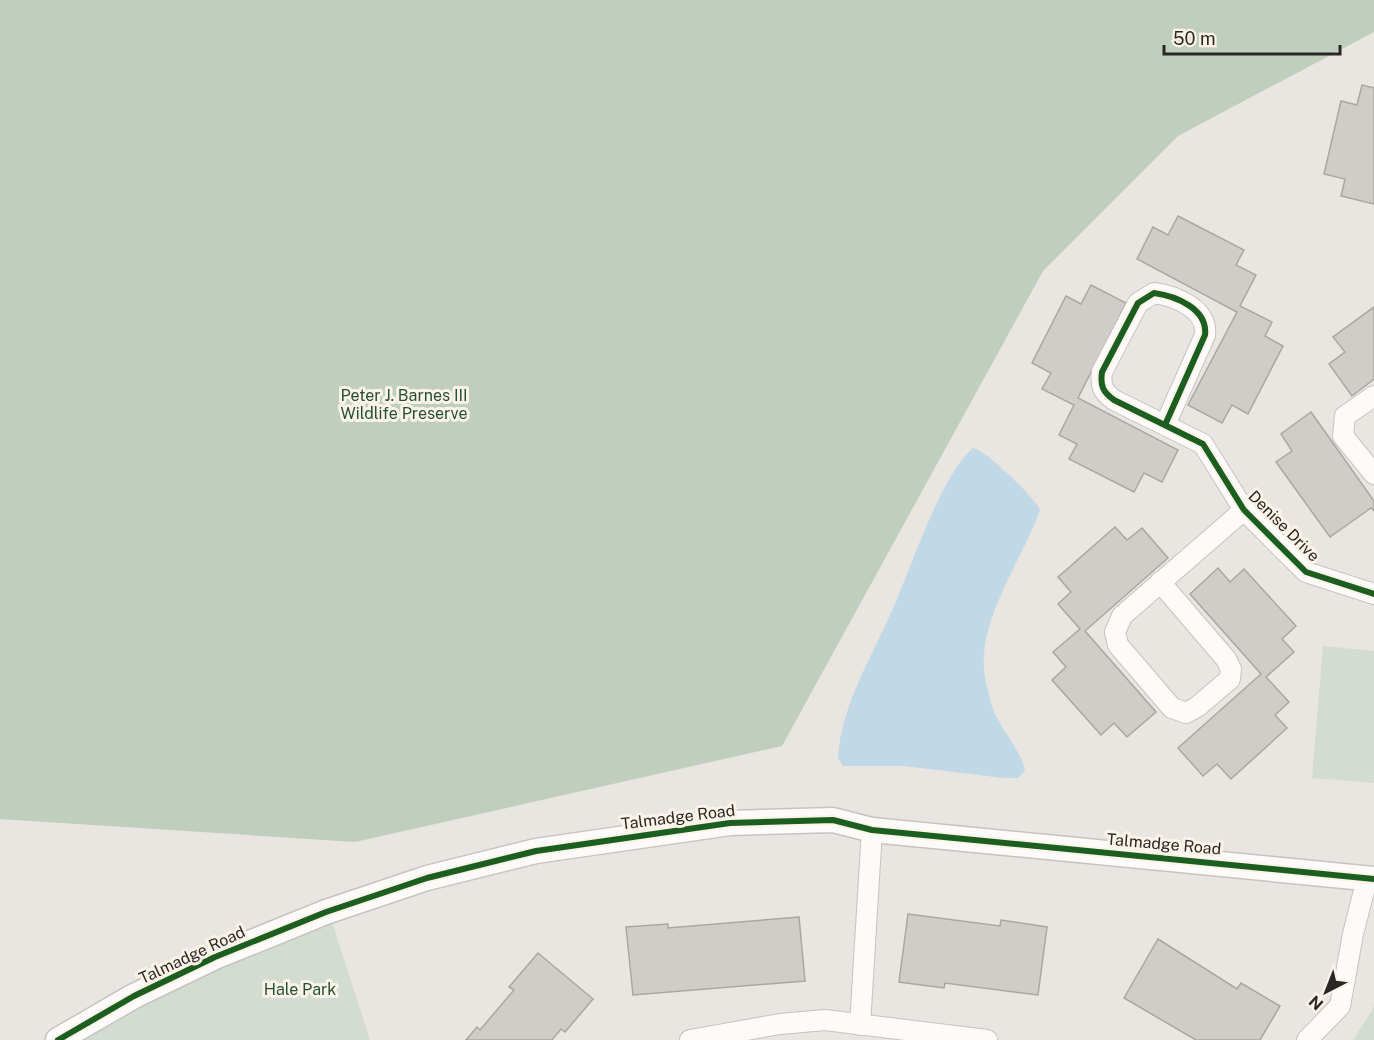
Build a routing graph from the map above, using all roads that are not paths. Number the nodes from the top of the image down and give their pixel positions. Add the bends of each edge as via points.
1 (1374, 396) edge
2 (1165, 425) junction
3 (1374, 474) edge
4 (1244, 510) junction
5 (1160, 582) junction
6 (1374, 594) edge
7 (872, 830) junction
8 (1371, 879) edge
9 (860, 1025) junction
10 (722, 1036) edge
11 (58, 1040) edge
12 (690, 1040) edge
13 (987, 1040) edge
14 (1307, 1040) edge

1 - 3 street via 1345,416 1343,436
2 - 2 street via 1114,400 1105,394 1101,384 1102,372 1138,303 1154,293 1189,305 1206,326 1206,335
2 - 4 street, Denise Drive via 1203,444
4 - 5 street
4 - 6 street, Denise Drive via 1306,572
5 - 5 street via 1122,616 1115,632 1118,645 1172,708 1186,713 1230,679 1231,669
7 - 8 street, Talmadge Road
7 - 9 street
7 - 11 street, Talmadge Road via 833,820 730,823 536,851 427,878 326,912 215,957 134,996
8 - 14 street via 1353,934 1340,1006
9 - 10 street via 825,1020
9 - 13 street
10 - 12 street

